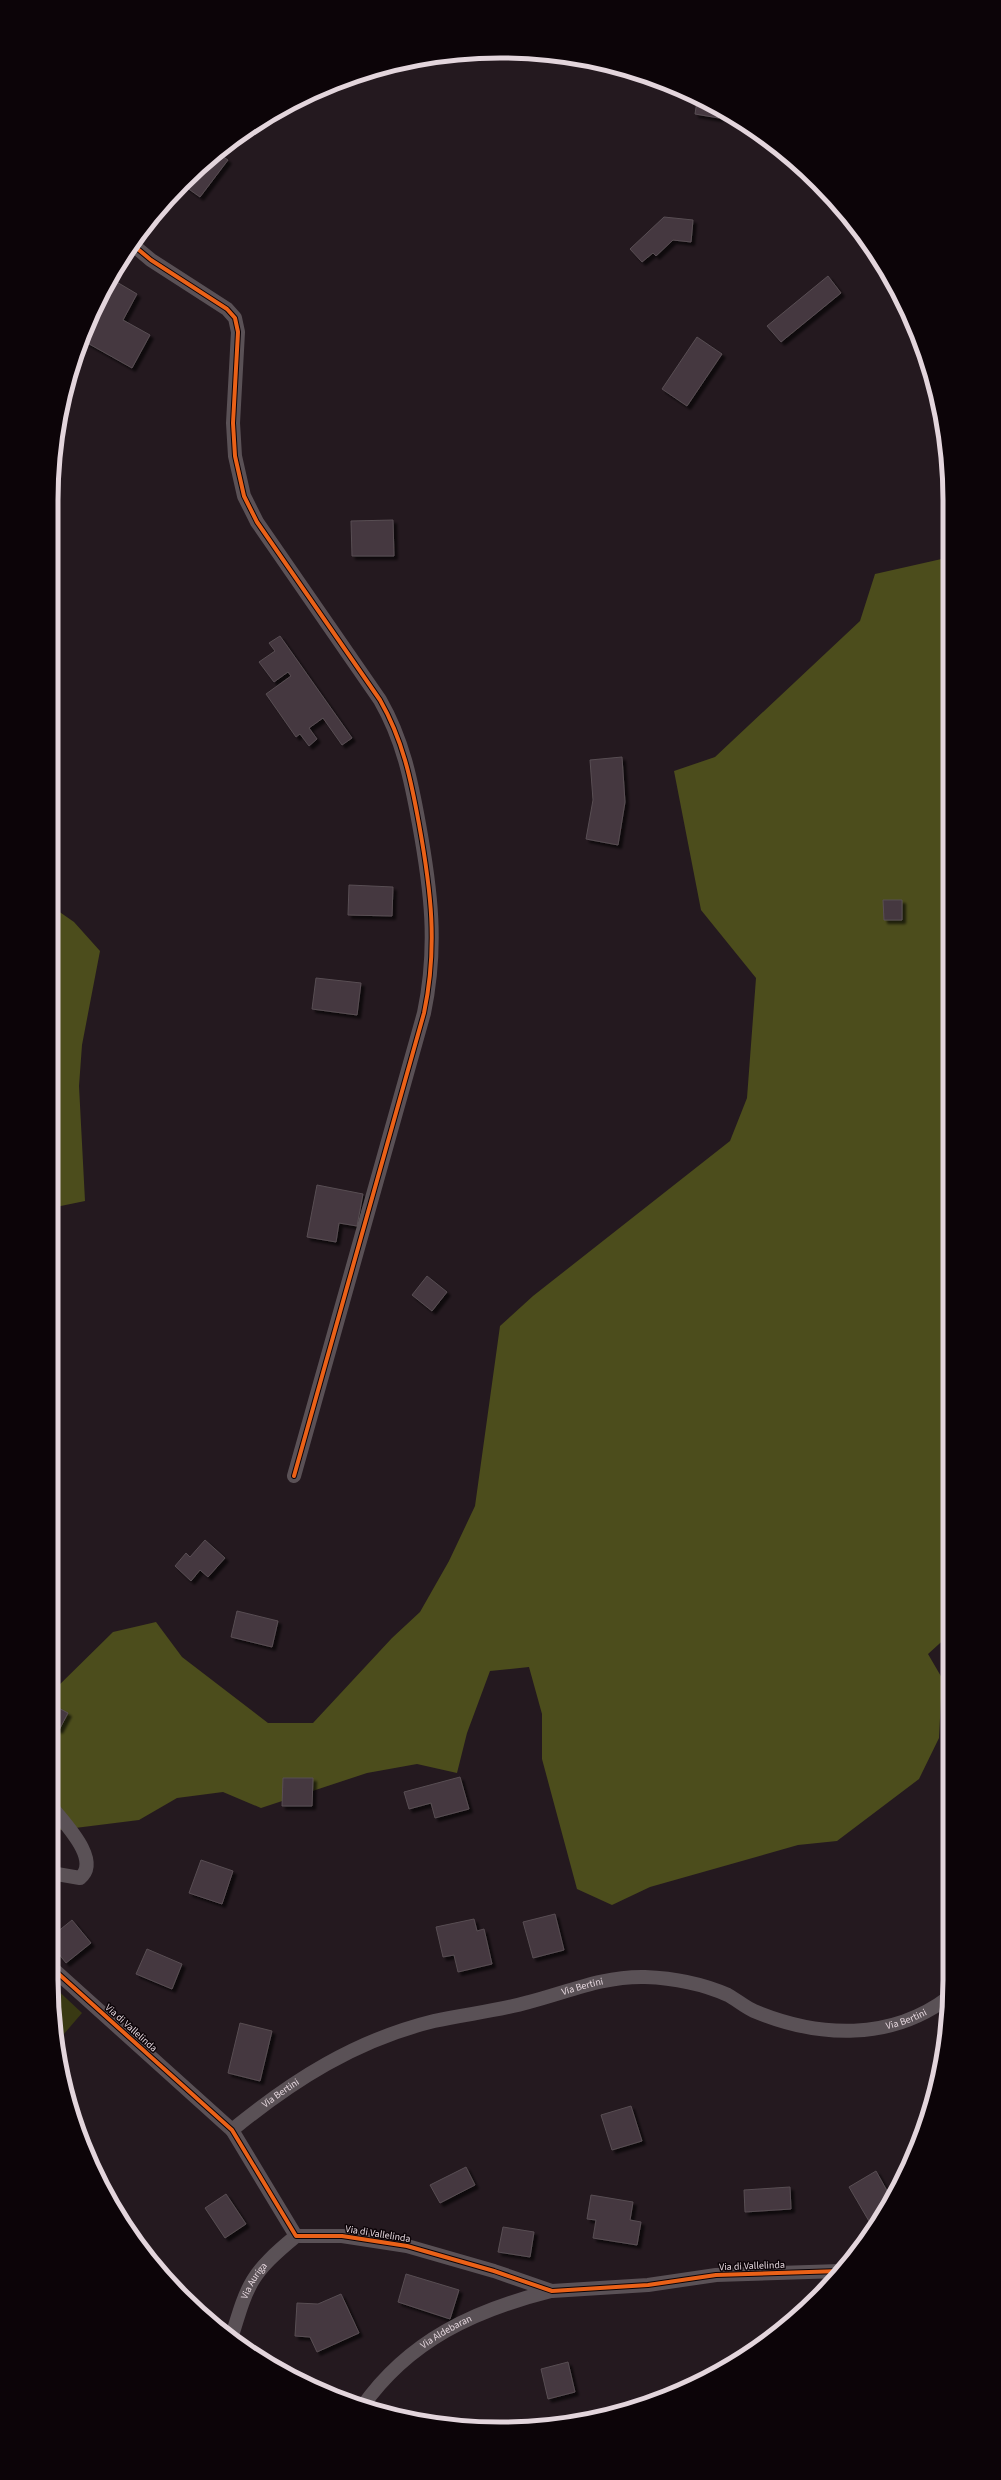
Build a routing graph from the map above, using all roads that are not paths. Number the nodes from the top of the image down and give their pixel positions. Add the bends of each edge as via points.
1 (137, 249) edge
2 (294, 1476) dead end
3 (58, 1815) edge
4 (58, 1874) edge
5 (58, 1973) edge
6 (942, 2002) edge
7 (232, 2130) junction
8 (296, 2236) junction
9 (833, 2271) edge
10 (552, 2291) junction
11 (233, 2332) edge
12 (367, 2401) edge

1 - 2 street via 227,309 235,318 238,336 233,438 244,496 257,522 376,694 395,729 409,771 430,887 432,953 424,1013
3 - 4 street via 83,1848 87,1864 85,1874 80,1878
5 - 7 street, Via di Vallelinda
6 - 7 street, Via Bertini via 923,2015 908,2021 875,2030 838,2032 769,2016 752,2010 728,1995 685,1982 646,1977 608,1980 529,2002 435,2021 365,2044 331,2060 289,2085
7 - 8 street, Via di Vallelinda
8 - 10 street, Via di Vallelinda via 342,2236 407,2246
8 - 11 street, Via Auriga via 264,2263 252,2278
9 - 10 street, Via di Vallelinda via 716,2275 648,2285
10 - 12 street, Via Aldebaran via 496,2307 426,2341 392,2371

